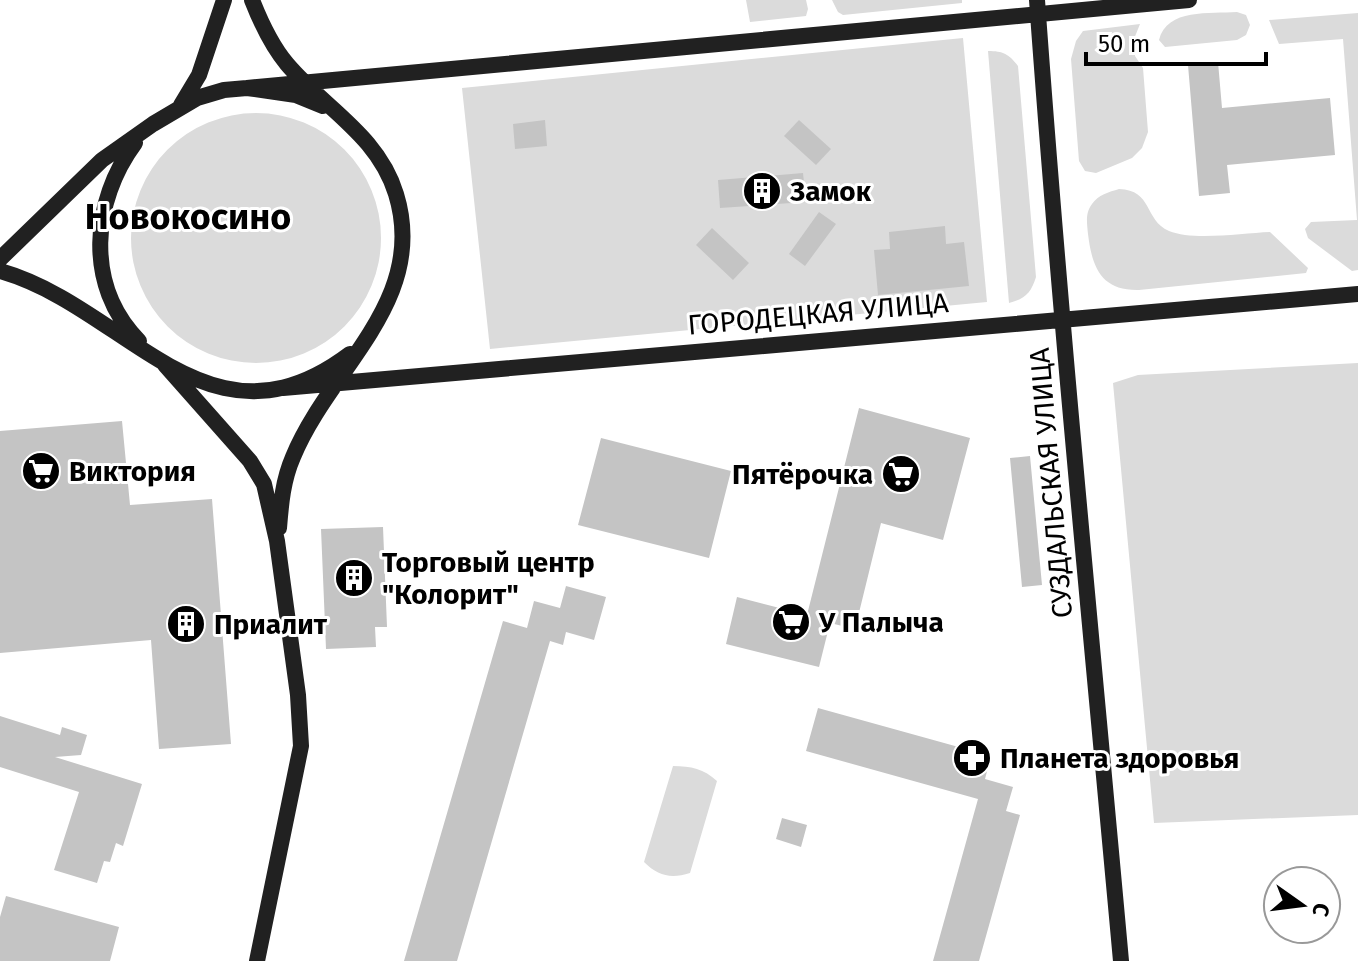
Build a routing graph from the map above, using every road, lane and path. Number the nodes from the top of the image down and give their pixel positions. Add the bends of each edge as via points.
1 (224, 0) edge
2 (252, 0) edge
3 (1189, 0) edge
4 (1037, 7) edge
5 (307, 84) junction
6 (247, 88) junction
7 (179, 109) junction
8 (153, 124) junction
9 (356, 130) junction
10 (0, 259) edge
11 (0, 271) edge
12 (1358, 294) edge
13 (1063, 319) junction
14 (369, 335) junction
15 (151, 354) junction
16 (165, 365) junction
17 (334, 385) junction
18 (283, 388) junction
19 (277, 541) junction
20 (257, 961) edge
21 (1121, 961) edge

1 - 7 street via 199,75
2 - 5 street via 274,46
3 - 4 street
4 - 5 street
4 - 13 street, СУЗДАЛЬСКАЯ УЛИЦА
5 - 6 street
5 - 9 street
6 - 7 street via 197,98
6 - 9 street via 317,102
7 - 8 street
8 - 10 street via 95,167
8 - 15 street via 121,162 109,187 100,246 111,298 133,336
9 - 14 street via 386,170 402,224 396,283
11 - 15 street via 53,293
12 - 13 street, ГОРОДЕЦКАЯ УЛИЦА
13 - 17 street, ГОРОДЕЦКАЯ УЛИЦА
13 - 21 street, СУЗДАЛЬСКАЯ УЛИЦА
14 - 17 street
14 - 18 street via 328,371
15 - 16 street
16 - 18 street via 231,390
16 - 19 street via 250,461 264,484
17 - 18 street, ГОРОДЕЦКАЯ УЛИЦА
17 - 19 street via 294,453 283,483
19 - 20 street via 301,746

